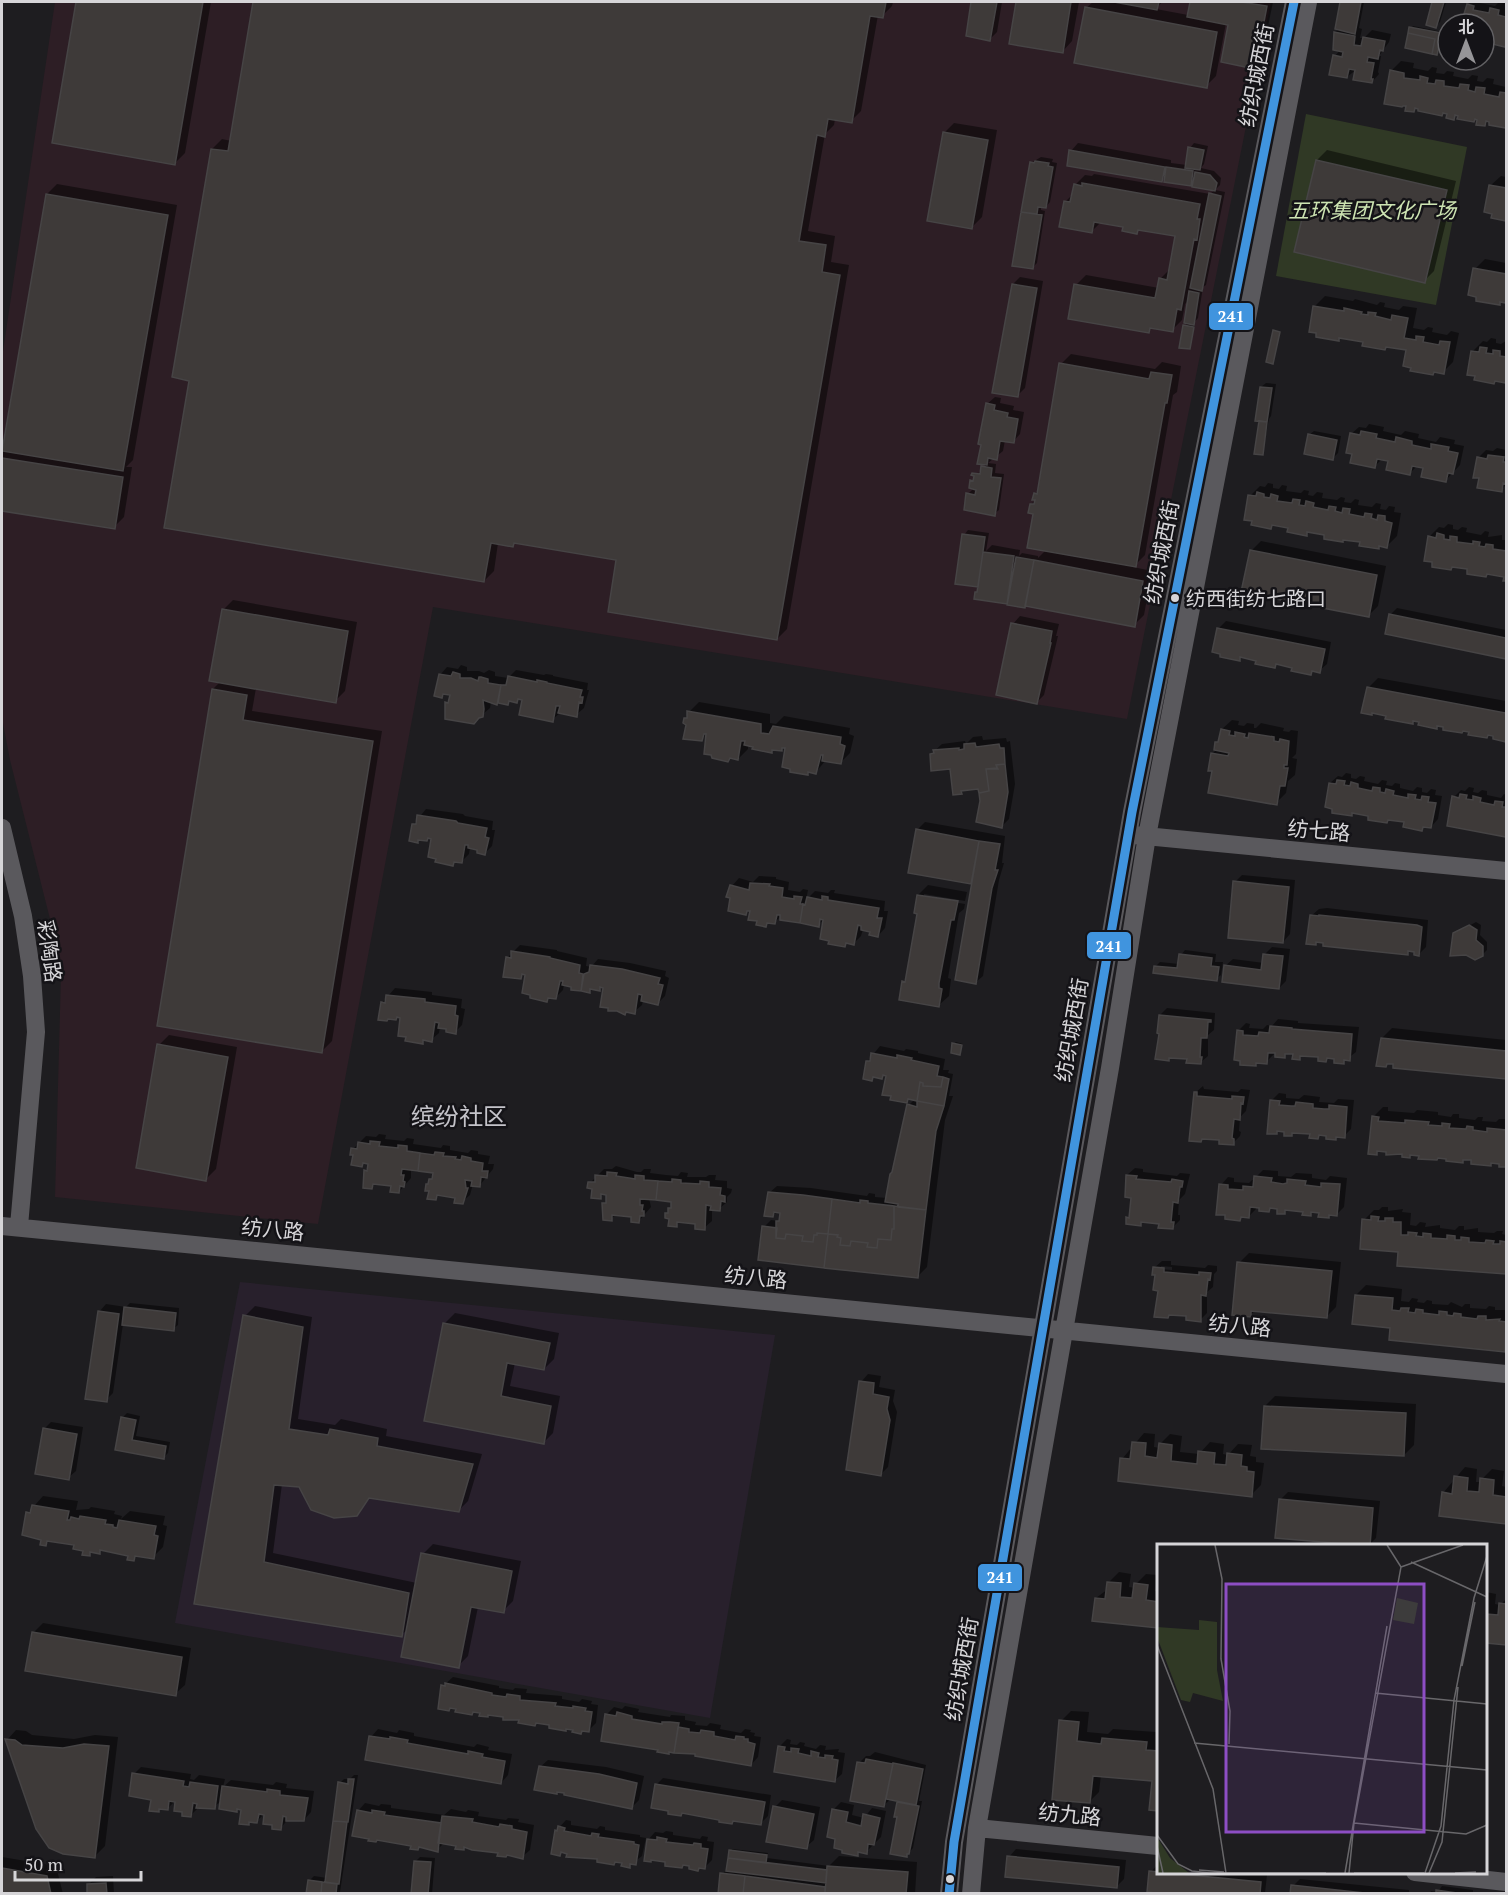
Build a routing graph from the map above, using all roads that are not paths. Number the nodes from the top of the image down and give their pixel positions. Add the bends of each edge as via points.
1 (1294, 2) edge
2 (1308, 2) edge
3 (2, 828) edge
4 (1128, 833) junction
5 (1147, 836) junction
6 (1506, 871) edge
7 (10, 1226) edge
8 (1042, 1328) junction
9 (1064, 1330) junction
10 (1506, 1374) edge
11 (977, 1828) junction
12 (1157, 1846) edge
13 (1432, 1874) edge
14 (1506, 1882) edge
15 (950, 1893) edge
16 (970, 1893) edge

1 - 4 street, 纺织城西街
2 - 5 street, 纺织城西街
3 - 7 street, 彩陶路 via 23,916 36,1032 24,1183
4 - 5 street, 纺七路
4 - 8 street, 纺织城西街
5 - 6 street, 纺七路
5 - 9 street, 纺织城西街
7 - 8 street, 纺八路
8 - 9 street, 纺八路
8 - 15 street, 纺织城西街 via 954,1842
9 - 10 street, 纺八路
9 - 11 street, 纺织城西街
11 - 12 street, 纺九路
11 - 16 street, 纺织城西街
13 - 14 street

